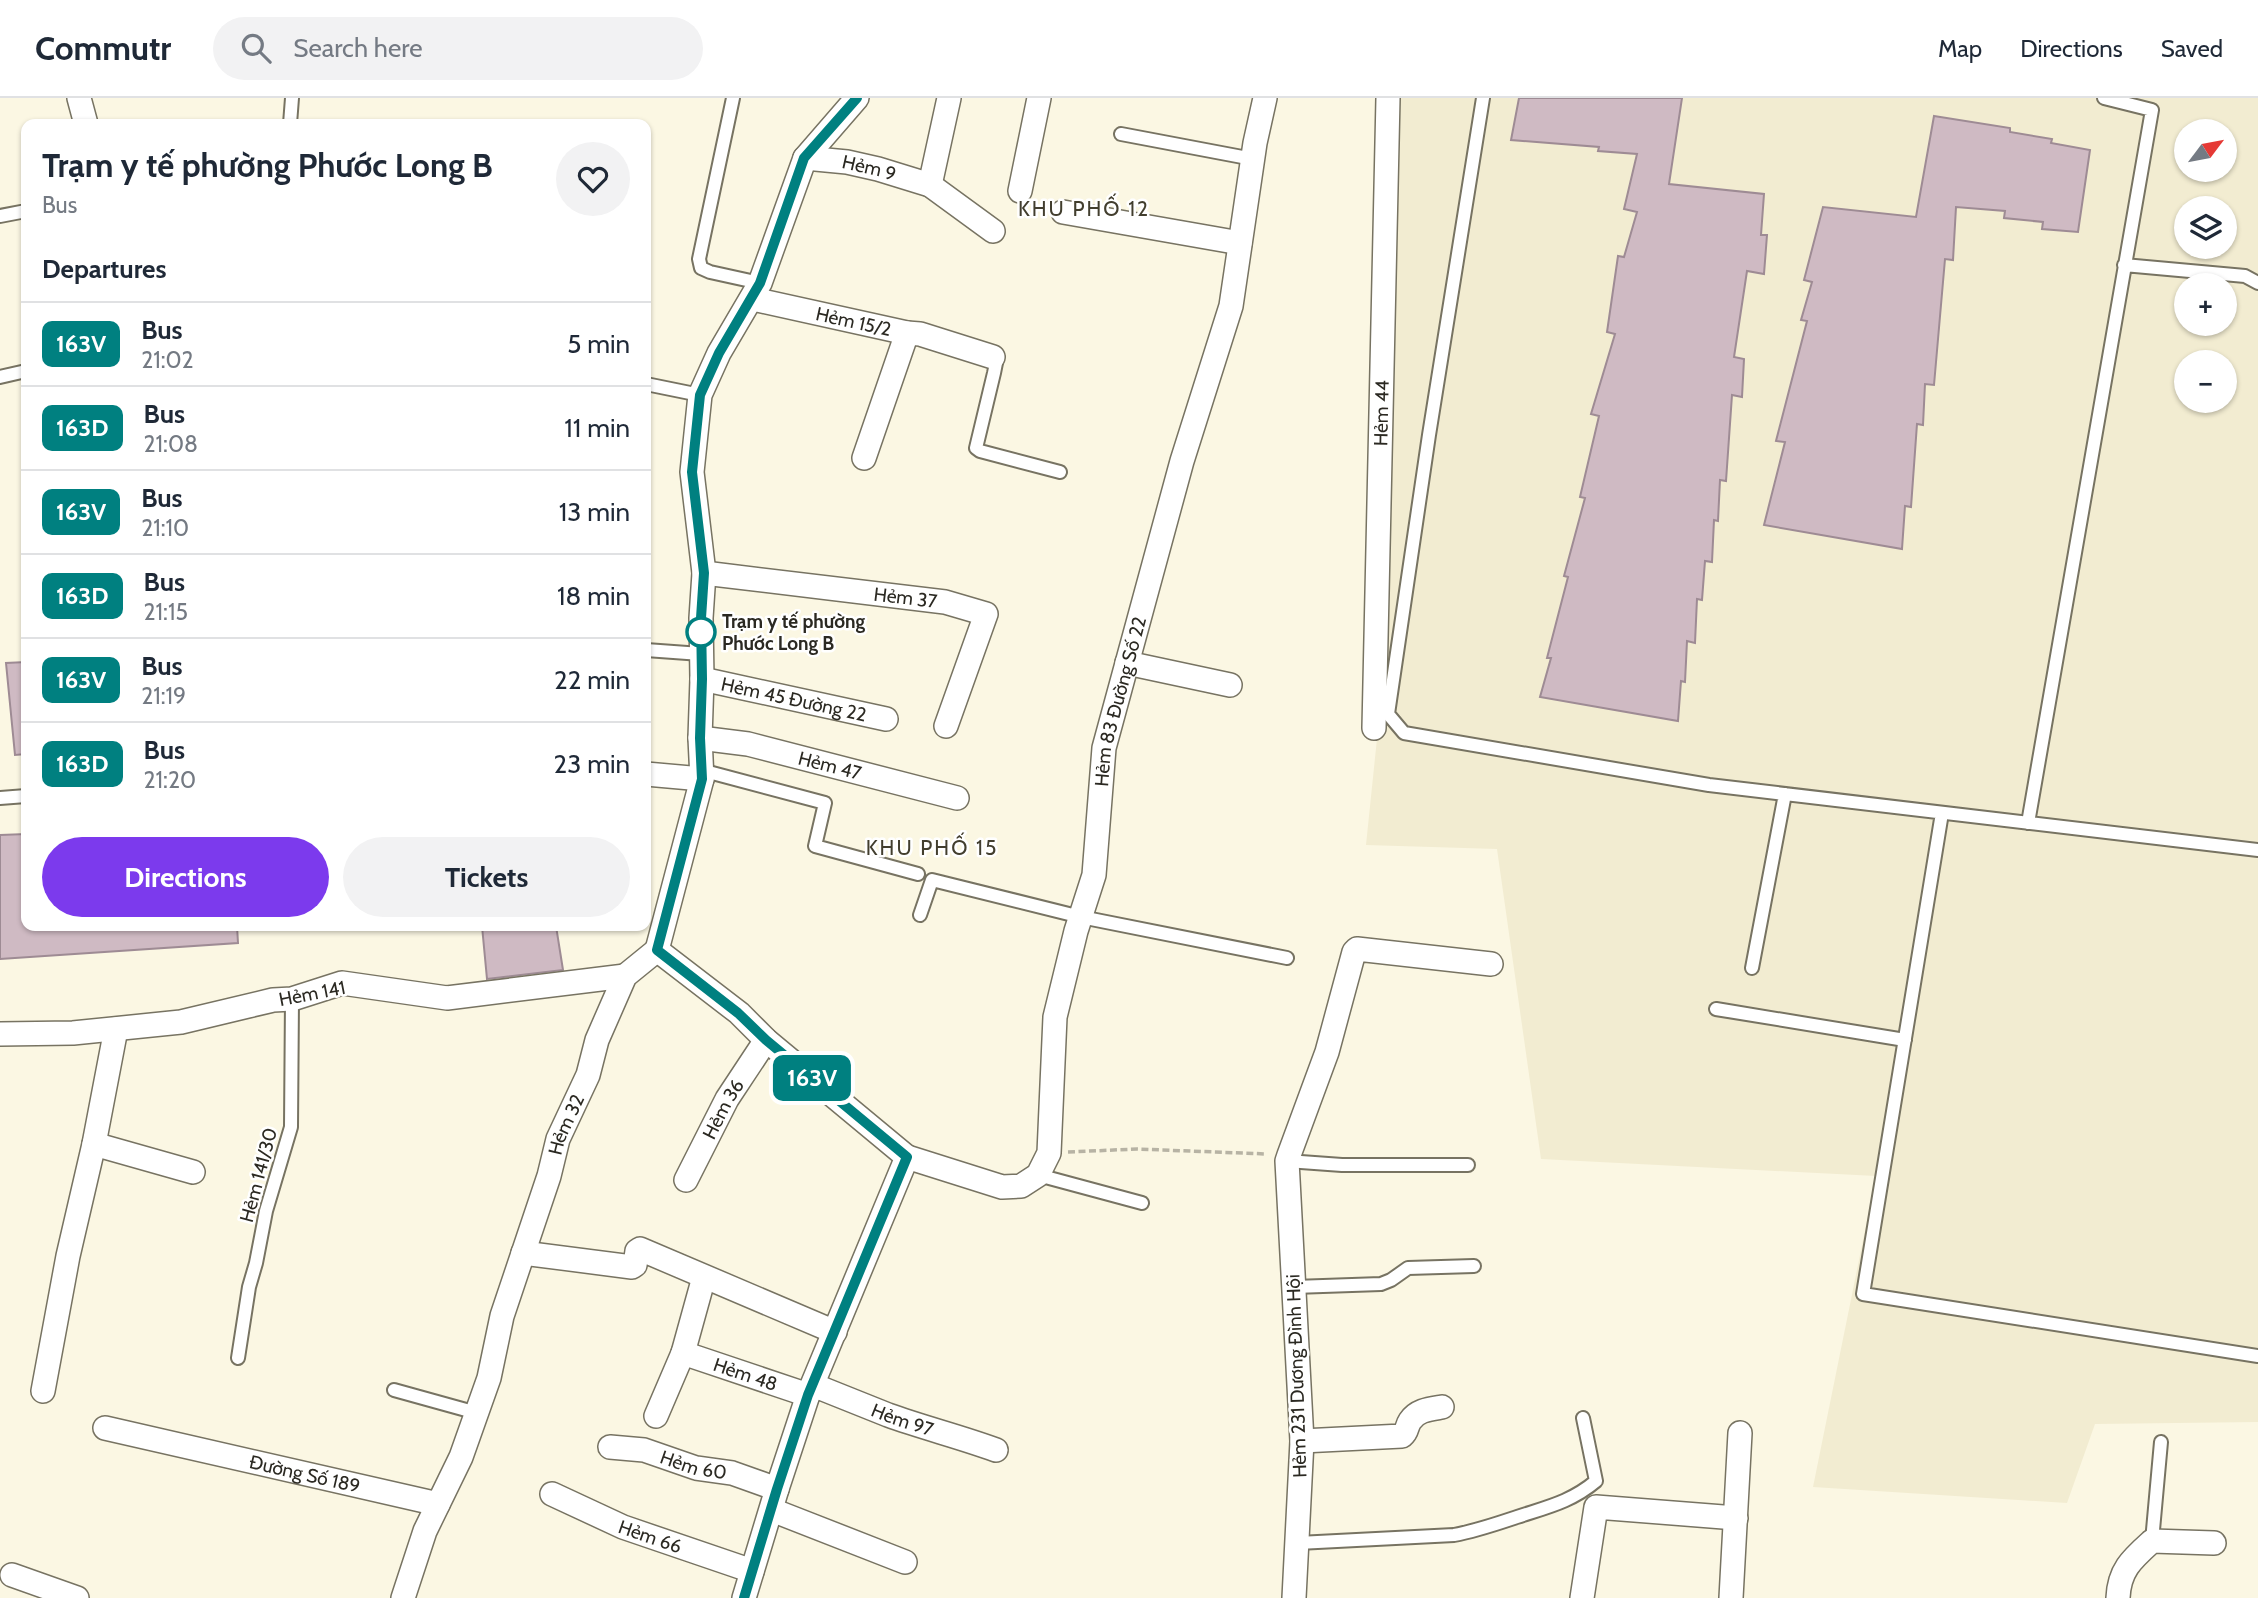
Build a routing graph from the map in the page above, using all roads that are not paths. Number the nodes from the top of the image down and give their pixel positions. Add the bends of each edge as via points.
1 (79, 98) edge
2 (292, 98) edge
3 (733, 98) edge
4 (857, 98) edge
5 (949, 98) edge
6 (1039, 98) edge
7 (1265, 98) edge
8 (1388, 98) edge
9 (1483, 98) edge
10 (2104, 98) edge
11 (85, 119) edge
12 (290, 119) edge
13 (1121, 134) dead end
14 (804, 158) junction
15 (1253, 159) junction
16 (930, 185) junction
17 (1020, 191) dead end
18 (21, 212) edge
19 (1063, 212) dead end
20 (0, 216) edge
21 (993, 232) dead end
22 (1240, 243) junction
23 (2124, 265) junction
24 (2258, 283) edge
25 (757, 291) junction
26 (907, 333) junction
27 (993, 357) joint
28 (21, 371) edge
29 (0, 377) edge
30 (651, 385) edge
31 (700, 395) junction
32 (864, 458) dead end
33 (1060, 472) dead end
34 (704, 573) junction
35 (651, 650) edge
36 (701, 654) junction
37 (1126, 663) junction
38 (702, 679) junction
39 (1230, 684) dead end
40 (886, 719) dead end
41 (946, 726) dead end
42 (1374, 728) dead end
43 (700, 738) junction
44 (651, 774) edge
45 (702, 774) junction
46 (1785, 794) junction
47 (21, 796) edge
48 (0, 798) edge
49 (957, 798) dead end
50 (1942, 813) junction
51 (2028, 823) junction
52 (2258, 850) edge
53 (918, 874) dead end
54 (920, 915) dead end
55 (1081, 917) junction
56 (657, 950) junction
57 (1287, 958) dead end
58 (1492, 964) dead end
59 (1752, 968) dead end
60 (625, 976) junction
61 (292, 999) junction
62 (1716, 1009) dead end
63 (116, 1029) junction
64 (0, 1034) edge
65 (766, 1040) junction
66 (1905, 1040) junction
67 (94, 1143) junction
68 (907, 1157) junction
69 (1288, 1158) junction
70 (1468, 1165) dead end
71 (193, 1171) dead end
72 (1038, 1175) junction
73 (686, 1181) dead end
74 (1142, 1203) dead end
75 (523, 1253) junction
76 (1474, 1266) dead end
77 (705, 1277) junction
78 (1294, 1287) junction
79 (835, 1332) junction
80 (683, 1353) junction
81 (2258, 1356) edge
82 (238, 1358) dead end
83 (394, 1390) dead end
84 (810, 1390) junction
85 (43, 1391) dead end
86 (1442, 1407) dead end
87 (477, 1413) junction
88 (656, 1416) dead end
89 (1583, 1418) dead end
90 (105, 1428) dead end
91 (1740, 1433) dead end
92 (1302, 1441) junction
93 (2161, 1442) dead end
94 (610, 1447) dead end
95 (996, 1450) dead end
96 (552, 1494) dead end
97 (774, 1499) junction
98 (438, 1504) junction
99 (1736, 1518) junction
100 (2152, 1541) junction
101 (1298, 1543) junction
102 (2214, 1543) dead end
103 (905, 1562) dead end
104 (752, 1571) junction
105 (12, 1575) dead end
106 (77, 1598) edge
107 (403, 1598) edge
108 (744, 1598) edge
109 (1294, 1598) edge
110 (1582, 1598) edge
111 (1731, 1598) edge
112 (2118, 1598) edge

1 - 11 street
2 - 12 lane
3 - 25 lane via 699,259 701,268
4 - 14 street
5 - 16 street
6 - 17 street
7 - 15 street, Hẻm 83 Đường Số 22
8 - 42 street, Hẻm 44
9 - 46 lane via 1388,714 1404,733
10 - 23 lane via 2152,110
13 - 15 lane
14 - 16 street, Hẻm 9 via 847,162
14 - 25 street
15 - 22 street, Hẻm 83 Đường Số 22
16 - 21 street, Hẻm 9
18 - 20 lane
19 - 22 street
22 - 37 street, Hẻm 83 Đường Số 22 via 1231,306
23 - 24 lane via 2245,276
23 - 51 lane
25 - 26 street, Hẻm 15/2
25 - 31 street via 719,353
26 - 27 street
26 - 32 street, Hẻm 15/2
27 - 33 lane via 996,363 976,448
28 - 29 lane
30 - 31 lane
31 - 34 street via 692,472
34 - 36 street
34 - 41 street, Hẻm 37 via 945,602 986,614
35 - 36 lane
36 - 38 street
37 - 39 street
37 - 55 street, Hẻm 83 Đường Số 22 via 1104,748 1094,875
38 - 40 street, Hẻm 45 Đường 22
38 - 43 street
43 - 45 street
43 - 49 street, Hẻm 47 via 748,744
44 - 45 street
45 - 53 lane via 825,803 815,846
45 - 56 street
46 - 50 lane
46 - 59 lane
47 - 48 lane
50 - 51 lane
50 - 66 lane
51 - 52 lane
54 - 55 lane via 932,880
55 - 57 lane
55 - 72 street, Hẻm 83 Đường Số 22 via 1055,1017 1049,1153
56 - 60 street, Hẻm 32
56 - 65 street
58 - 69 street via 1357,949 1328,1052
60 - 61 street, Hẻm 141 via 447,998 342,983
60 - 75 street, Hẻm 32 via 558,1139
61 - 63 street, Hẻm 141 via 181,1022
61 - 82 lane, Hẻm 141/30 via 291,1127 266,1211
62 - 66 lane
63 - 64 street, Hẻm 141
63 - 67 street
65 - 68 street
65 - 73 street, Hẻm 36 via 727,1099
66 - 81 lane via 1863,1294
67 - 71 street
67 - 85 street
68 - 72 street via 1002,1187 1021,1186
68 - 79 street
69 - 70 lane via 1342,1165
69 - 78 street, Hẻm 231 Dương Đình Hội
72 - 74 lane
75 - 77 street via 632,1267 640,1249
75 - 87 street, Hẻm 32
76 - 78 lane via 1408,1268 1381,1283
77 - 79 street
77 - 80 street
78 - 92 street, Hẻm 231 Dương Đình Hội
79 - 84 street
80 - 84 street, Hẻm 48
80 - 88 street
83 - 87 lane
84 - 95 street, Hẻm 97
84 - 97 street
86 - 92 street via 1419,1412 1402,1436
87 - 98 street
89 - 101 lane via 1596,1481 1563,1503 1454,1535
90 - 98 street, Đường Số 189
91 - 99 street
92 - 101 street, Hẻm 231 Dương Đình Hội
93 - 100 lane
94 - 97 street, Hẻm 60 via 644,1450 696,1468 732,1474
96 - 104 street, Hẻm 66 via 623,1527
97 - 103 street, Hẻm 60
97 - 104 street
98 - 107 street
99 - 110 street via 1596,1507
99 - 111 street
100 - 102 street
100 - 112 street via 2132,1558 2119,1582
101 - 109 street, Hẻm 231 Dương Đình Hội
104 - 108 street
105 - 106 street

